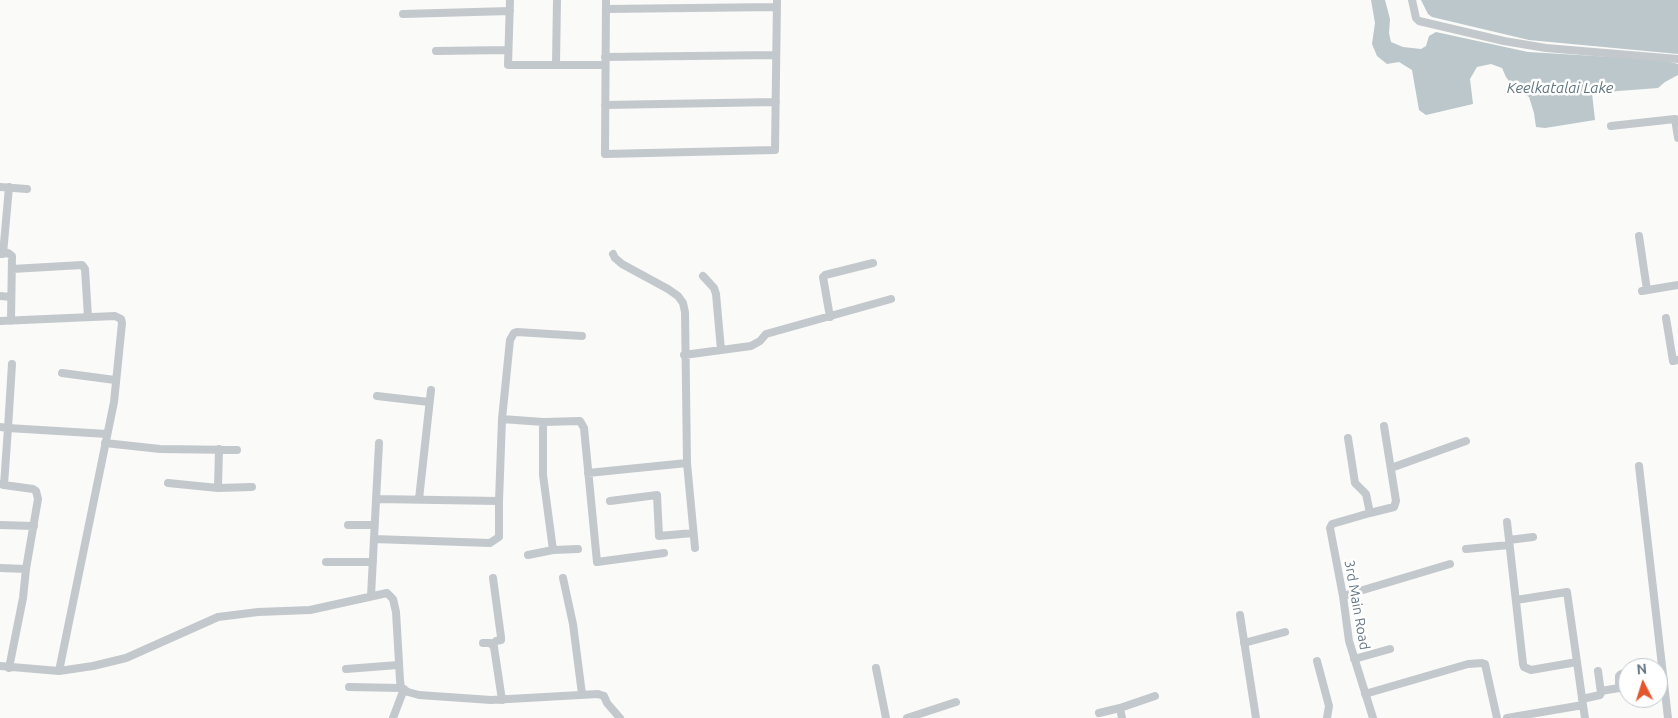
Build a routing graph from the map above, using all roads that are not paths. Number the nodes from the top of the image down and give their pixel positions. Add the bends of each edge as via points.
1 (510, 0) edge
2 (557, 0) edge
3 (606, 0) edge
4 (1412, 0) edge
5 (776, 3) edge
6 (606, 9) junction
7 (510, 11) junction
8 (402, 14) dead end
9 (508, 50) junction
10 (436, 51) dead end
11 (776, 55) junction
12 (1678, 59) edge
13 (605, 61) junction
14 (556, 65) junction
15 (776, 102) junction
16 (605, 105) junction
17 (1611, 126) dead end
18 (1678, 138) edge
19 (0, 187) edge
20 (9, 188) junction
21 (27, 189) dead end
22 (1640, 236) dead end
23 (1, 254) edge
24 (613, 254) dead end
25 (873, 263) dead end
26 (12, 269) junction
27 (703, 276) dead end
28 (1678, 285) edge
29 (0, 296) edge
30 (11, 297) junction
31 (891, 299) dead end
32 (88, 317) junction
33 (830, 317) junction
34 (1666, 318) dead end
35 (11, 321) junction
36 (0, 322) edge
37 (582, 336) dead end
38 (721, 350) junction
39 (684, 354) junction
40 (1678, 360) edge
41 (12, 364) dead end
42 (62, 373) dead end
43 (115, 380) junction
44 (431, 390) dead end
45 (377, 396) dead end
46 (429, 402) junction
47 (502, 419) junction
48 (543, 422) junction
49 (1384, 426) dead end
50 (4, 427) edge
51 (107, 434) junction
52 (1348, 438) dead end
53 (1466, 442) dead end
54 (105, 443) junction
55 (379, 443) dead end
56 (220, 449) junction
57 (238, 450) dead end
58 (687, 463) junction
59 (1640, 466) dead end
60 (1391, 468) junction
61 (588, 473) junction
62 (168, 483) dead end
63 (2, 485) edge
64 (252, 487) dead end
65 (218, 488) junction
66 (420, 499) junction
67 (376, 500) junction
68 (498, 501) junction
69 (610, 501) dead end
70 (1370, 514) junction
71 (1507, 522) dead end
72 (0, 525) edge
73 (348, 525) dead end
74 (374, 525) junction
75 (34, 526) junction
76 (693, 533) junction
77 (1533, 537) dead end
78 (374, 539) junction
79 (1509, 542) junction
80 (695, 548) dead end
81 (1466, 549) dead end
82 (553, 550) junction
83 (578, 550) dead end
84 (664, 553) dead end
85 (528, 554) dead end
86 (326, 562) dead end
87 (373, 562) junction
88 (1450, 564) dead end
89 (0, 568) edge
90 (26, 569) junction
91 (493, 578) dead end
92 (563, 578) dead end
93 (371, 596) junction
94 (1343, 596) junction
95 (1516, 600) junction
96 (1240, 615) dead end
97 (1285, 632) dead end
98 (483, 643) dead end
99 (1244, 644) junction
100 (492, 645) junction
101 (1390, 649) dead end
102 (1354, 659) junction
103 (1317, 661) dead end
104 (1577, 662) junction
105 (398, 665) junction
106 (0, 666) edge
107 (9, 668) junction
108 (876, 668) dead end
109 (346, 669) dead end
110 (59, 671) junction
111 (1598, 671) dead end
112 (349, 687) dead end
113 (1618, 688) edge
114 (402, 689) junction
115 (1601, 691) junction
116 (582, 694) junction
117 (1365, 694) junction
118 (1155, 696) dead end
119 (502, 700) junction
120 (956, 702) dead end
121 (1583, 702) junction
122 (1120, 708) junction
123 (1099, 713) dead end
124 (394, 718) edge
125 (620, 718) edge
126 (886, 718) edge
127 (907, 718) edge
128 (1122, 718) edge
129 (1256, 718) edge
130 (1328, 718) edge
131 (1372, 718) edge
132 (1497, 718) edge
133 (1507, 718) edge
134 (1586, 718) edge
135 (1668, 718) edge

1 - 7 street
2 - 14 street
3 - 6 street
4 - 12 street via 1419,21 1485,37 1546,48
5 - 6 street
5 - 11 street
6 - 13 street
7 - 8 street
7 - 9 street
9 - 10 street
9 - 14 street via 508,65
11 - 13 street
11 - 15 street
13 - 14 street
13 - 16 street
15 - 16 street
15 - 16 street via 776,150 605,154
17 - 18 street via 1674,119
19 - 20 street
20 - 21 street
20 - 23 street
22 - 28 street via 1644,291
23 - 26 street via 12,256
24 - 39 street via 622,264 668,288 683,303
25 - 33 street via 825,274
26 - 30 street
26 - 32 street via 82,265 85,269
27 - 38 street via 716,294
29 - 30 street
30 - 35 street
31 - 33 street
32 - 35 street
32 - 43 street via 116,316 121,319
33 - 38 street via 766,334 756,345
34 - 40 street via 1673,361
35 - 36 street
37 - 47 street via 514,334 510,340
38 - 39 street
39 - 58 street
41 - 50 street
42 - 43 street
43 - 51 street
44 - 46 street
45 - 46 street
46 - 66 street
47 - 48 street
47 - 68 street
48 - 61 street via 580,422 584,428
48 - 82 street via 543,475
49 - 60 street
50 - 51 street
50 - 63 street
51 - 54 street
52 - 70 street via 1355,483 1366,494
53 - 60 street
54 - 56 street via 160,449
54 - 110 street
55 - 67 street
56 - 57 street
56 - 65 street
58 - 61 street
58 - 76 street
59 - 135 street
60 - 70 street via 1396,504
61 - 84 street via 597,562
62 - 65 street
63 - 75 street via 36,491
64 - 65 street
66 - 67 street
66 - 68 street
67 - 74 street
68 - 78 street via 499,537 490,543
69 - 76 street via 656,495 659,536
70 - 94 street, 3rd Main Road via 1332,524 1330,528
71 - 79 street
72 - 75 street
73 - 74 street
74 - 78 street
75 - 90 street
76 - 80 street
77 - 79 street
78 - 87 street
79 - 81 street
79 - 95 street
82 - 83 street
82 - 85 street
86 - 87 street
87 - 93 street
88 - 94 street
89 - 90 street
90 - 107 street
91 - 100 street via 501,637
92 - 116 street
93 - 105 street via 387,592 392,599 396,612
93 - 110 street via 310,610 218,617 126,658
94 - 102 street, 3rd Main Road
95 - 104 street via 1524,667 1531,670
95 - 104 street via 1567,592
96 - 99 street
97 - 99 street
98 - 100 street
99 - 129 street
100 - 119 street
101 - 102 street
102 - 117 street, 3rd Main Road
103 - 130 street via 1329,706
104 - 121 street
105 - 109 street
105 - 114 street
106 - 107 street
107 - 110 street
108 - 126 street
111 - 115 street
112 - 114 street
113 - 115 street
114 - 119 street via 419,695
114 - 124 street
115 - 121 street via 1600,695
116 - 119 street
116 - 125 street via 604,696
117 - 131 street, 3rd Main Road
117 - 132 street via 1468,664 1482,663 1485,664
118 - 122 street
120 - 127 street
121 - 133 street
121 - 134 street
122 - 123 street
122 - 128 street

